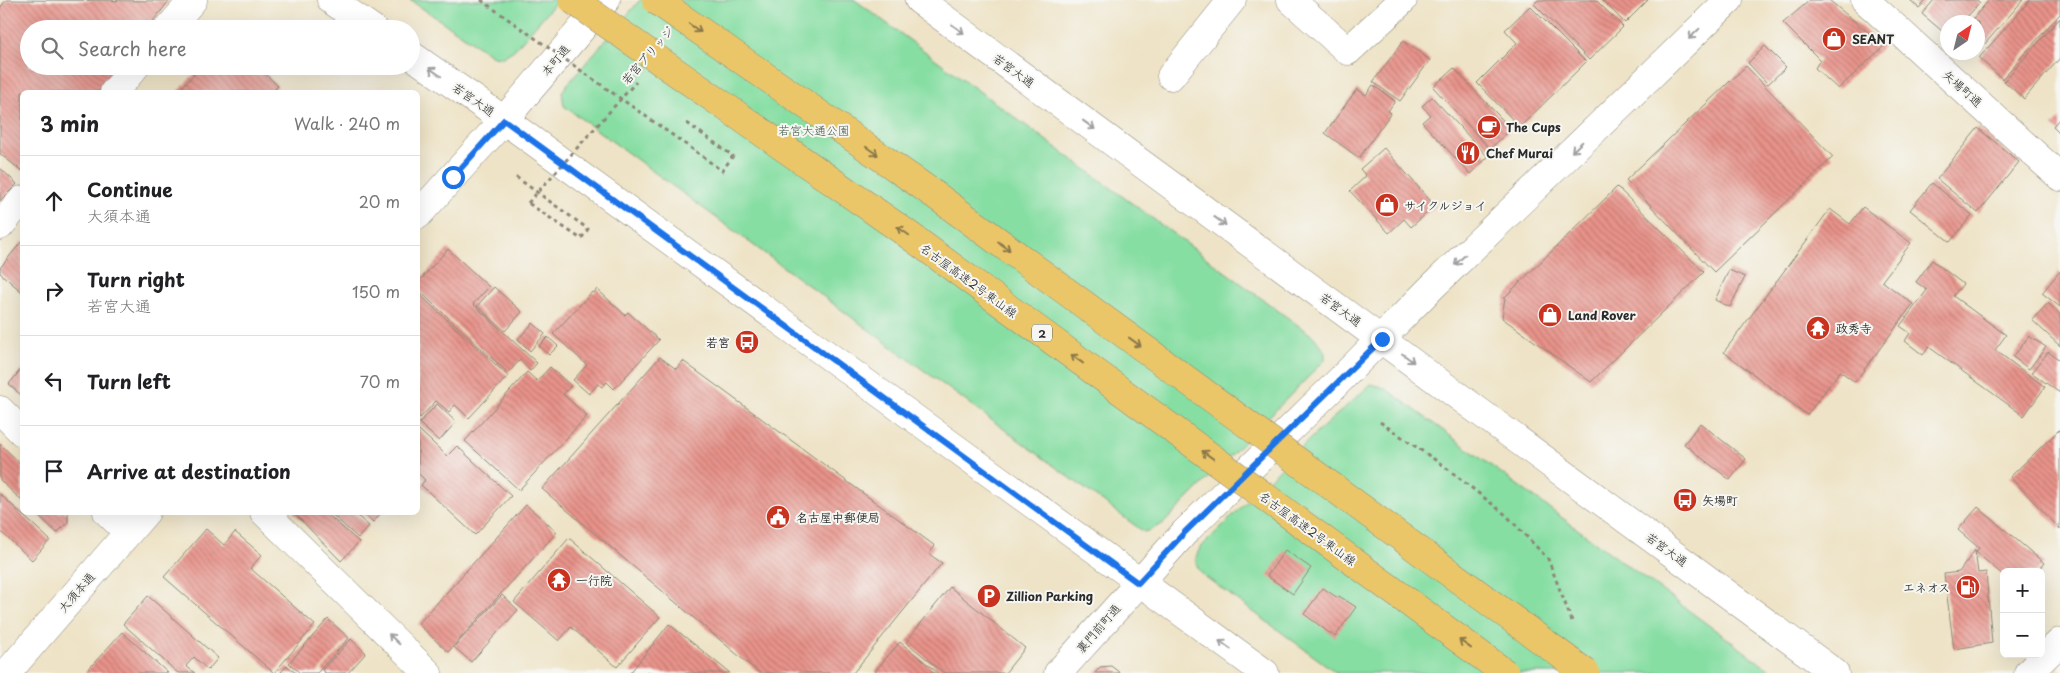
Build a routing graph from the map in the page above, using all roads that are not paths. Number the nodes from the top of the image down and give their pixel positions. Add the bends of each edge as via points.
1 (193, 0) edge
2 (332, 0) edge
3 (573, 0) edge
4 (606, 0) edge
5 (656, 0) edge
6 (919, 0) edge
7 (1232, 0) edge
8 (1402, 0) edge
9 (1729, 0) edge
10 (1866, 0) edge
11 (1294, 1) edge
12 (176, 20) edge
13 (360, 20) edge
14 (420, 61) edge
15 (128, 75) edge
16 (1171, 76) dead end
17 (116, 90) edge
18 (504, 120) junction
19 (2060, 177) edge
20 (20, 202) edge
21 (420, 213) edge
22 (0, 226) edge
23 (1382, 339) junction
24 (0, 410) edge
25 (20, 430) edge
26 (110, 515) edge
27 (143, 515) edge
28 (267, 515) edge
29 (128, 532) junction
30 (1138, 583) junction
31 (2060, 642) edge
32 (7, 673) edge
33 (428, 673) edge
34 (1058, 673) edge
35 (1265, 673) edge
36 (1505, 673) edge
37 (1586, 673) edge
38 (1835, 673) edge
39 (2028, 673) edge

1 - 12 street
2 - 13 street
36 -> 3 highway, 名古屋高速2号東山線 / 2, bridge via 906,233
4 - 18 street, 本町通
5 -> 37 highway, bridge via 935,195
6 -> 23 street, 若宮大通
7 - 16 street
8 - 11 street via 1348,51
9 -> 23 street, 裏門前町通
10 - 19 street, 矢場町通
18 -> 14 street, 若宮大通
15 - 17 street
18 - 21 street
18 - 30 street, 若宮大通
20 - 22 street
23 - 30 street, 裏門前町通 via 1185,532
23 -> 38 street, 若宮大通
24 - 25 street
26 - 29 street
27 - 29 street, 大須本通
33 -> 28 street
29 - 32 street, 大須本通
30 - 34 street, 裏門前町通
35 -> 30 street, 若宮大通
31 - 39 street

